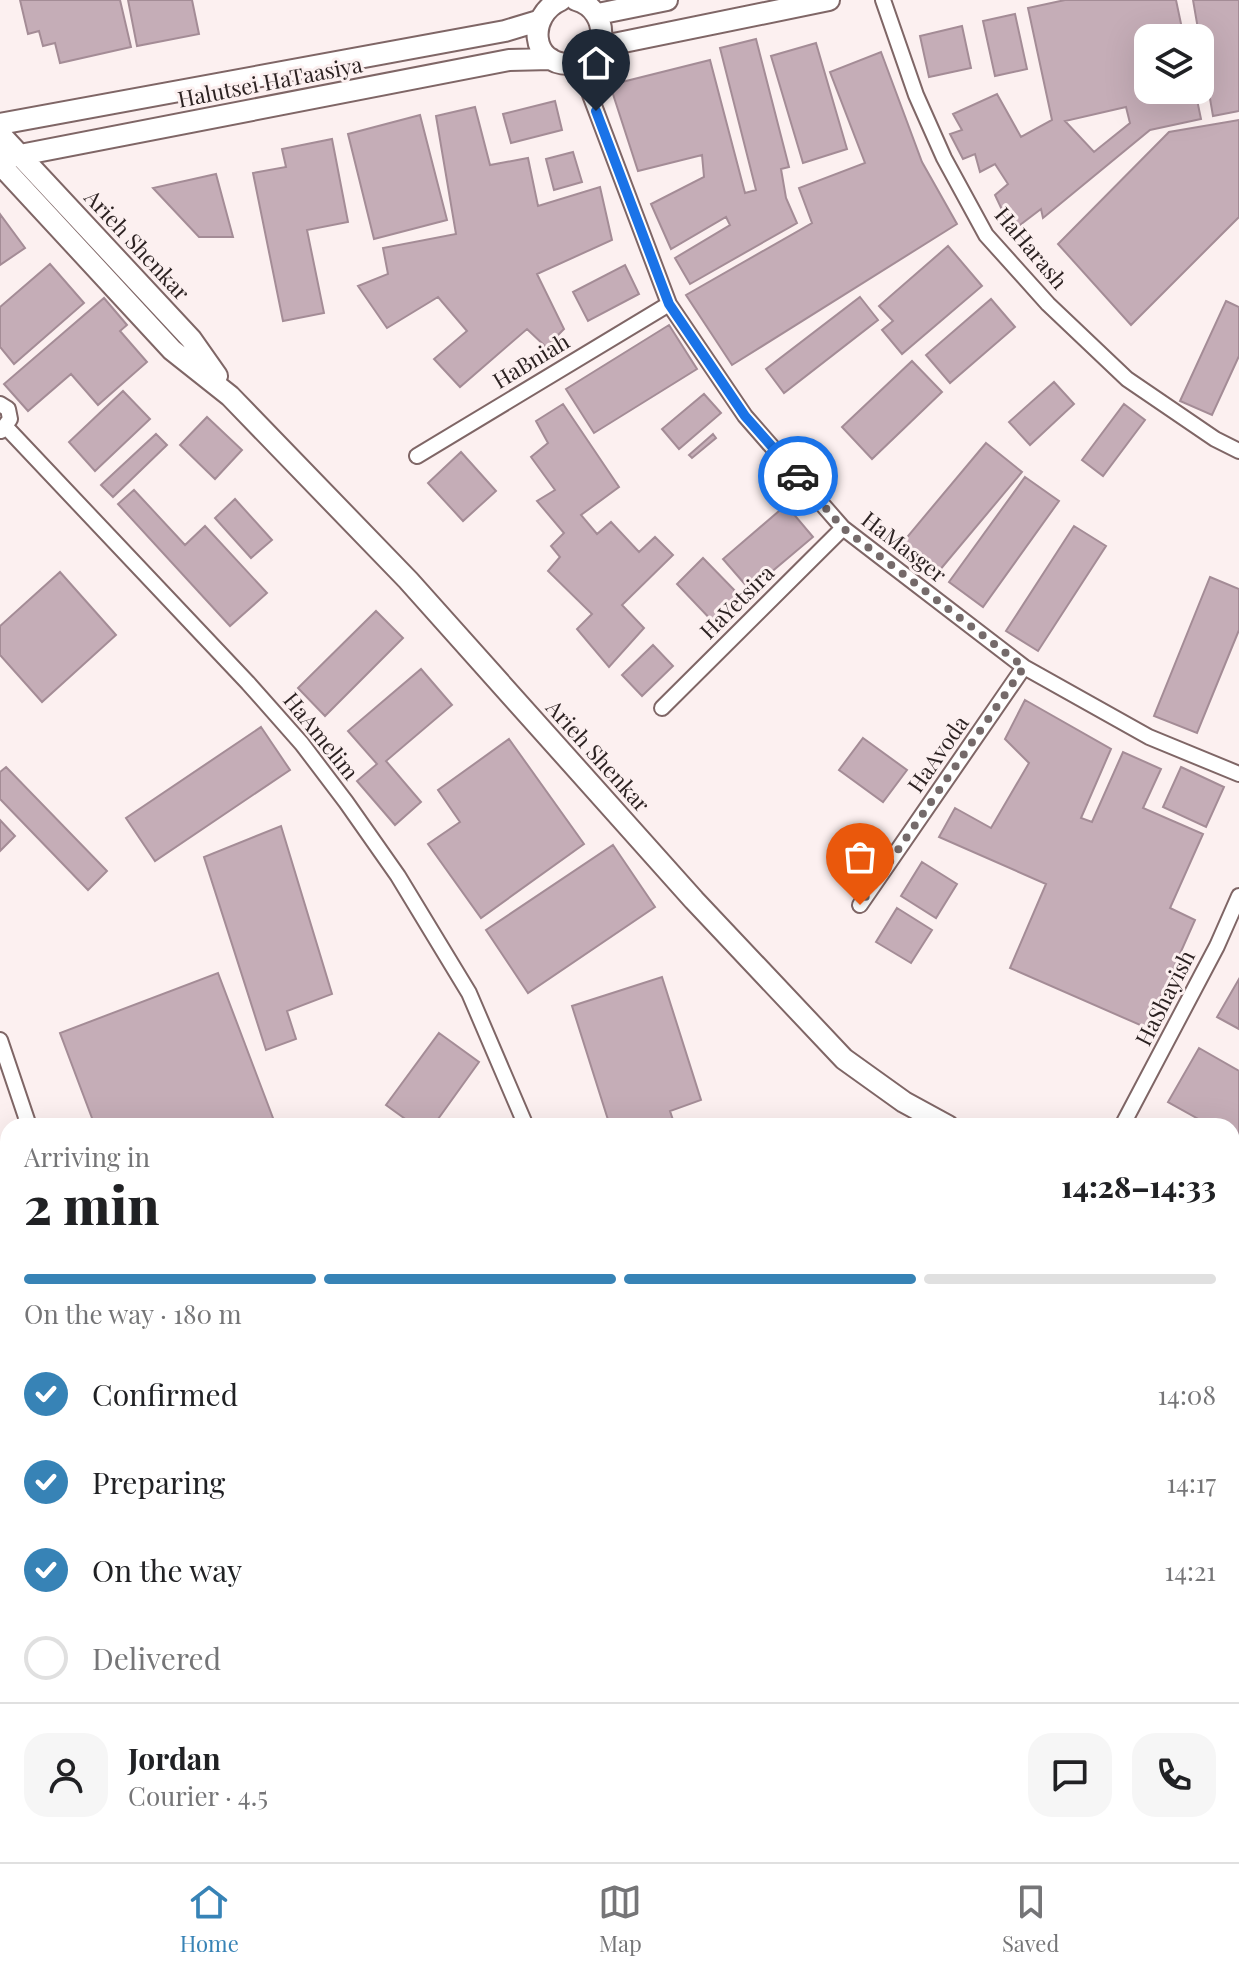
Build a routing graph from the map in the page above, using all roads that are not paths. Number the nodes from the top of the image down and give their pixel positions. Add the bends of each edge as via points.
1 (561, 0) edge
2 (576, 0) edge
3 (667, 0) edge
4 (829, 0) edge
5 (883, 0) edge
6 (598, 14) junction
7 (538, 21) junction
8 (599, 47) junction
9 (551, 59) junction
10 (578, 63) junction
11 (0, 108) edge
12 (35, 117) junction
13 (0, 124) edge
14 (0, 134) edge
15 (7, 160) edge
16 (0, 184) edge
17 (28, 195) junction
18 (669, 304) junction
19 (230, 396) junction
20 (0, 404) edge
21 (3, 429) edge
22 (1239, 451) edge
23 (417, 456) dead end
24 (843, 528) junction
25 (1024, 667) junction
26 (662, 708) dead end
27 (1239, 774) edge
28 (1239, 896) edge
29 (860, 905) dead end
30 (0, 1040) edge
31 (26, 1118) edge
32 (523, 1118) edge
33 (933, 1118) edge
34 (1127, 1118) edge

1 - 7 street, Halutsei HaTaasiya
2 - 6 street
3 - 6 street
4 - 8 street
5 - 22 street, HaHarash via 916,95 986,235 1127,379
6 - 8 street
7 - 9 street via 538,42
7 - 12 street, Halutsei HaTaasiya
8 - 10 street
9 - 10 street, Halutsei HaTaasiya
9 - 15 street, Halutsei HaTaasiya via 509,60
10 - 18 street, HaMasger
11 - 12 street
12 - 13 street, Halutsei HaTaasiya
14 - 15 street, Arieh Shenkar
15 - 17 street, Arieh Shenkar
15 - 19 street, Arieh Shenkar via 191,339
16 - 17 street
17 - 19 street, Arieh Shenkar via 172,350
18 - 23 street, HaBniah
18 - 24 street, HaMasger via 745,416
19 - 33 street, Arieh Shenkar via 408,580 844,1059
20 - 21 street via 10,414
21 - 32 street, HaAmelim via 248,683 346,802 469,993
24 - 25 street, HaMasger
24 - 26 street, HaYetsira
25 - 27 street, HaMasger via 1149,737
25 - 29 street, HaAvoda
28 - 34 street, HaShayish
30 - 31 street

